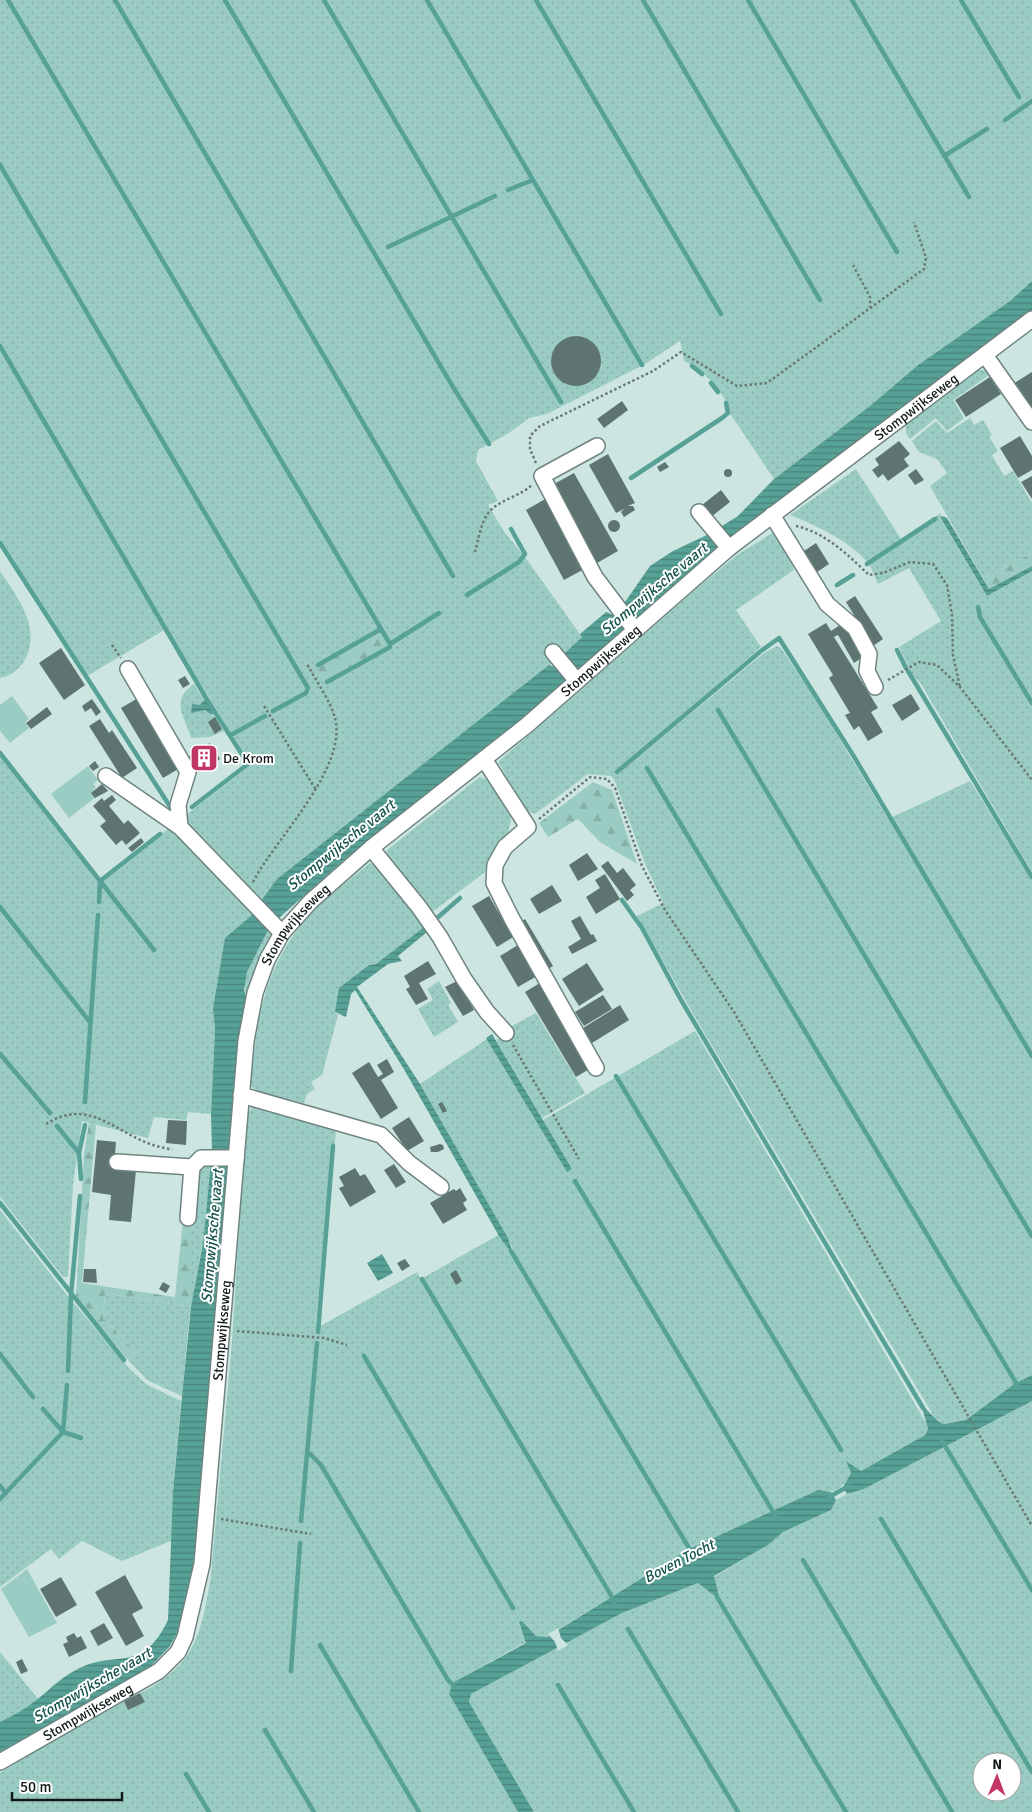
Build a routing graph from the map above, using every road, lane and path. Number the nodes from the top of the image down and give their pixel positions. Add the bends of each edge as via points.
1 (914, 222) dead end
2 (853, 266) dead end
3 (870, 308) junction
4 (1032, 319) edge
5 (985, 354) junction
6 (1032, 422) edge
7 (597, 446) dead end
8 (542, 476) junction
9 (699, 512) dead end
10 (772, 516) junction
11 (795, 526) dead end
12 (728, 546) junction
13 (475, 552) dead end
14 (634, 628) junction
15 (555, 655) dead end
16 (307, 664) dead end
17 (128, 669) dead end
18 (575, 679) junction
19 (875, 687) joint
20 (960, 687) junction
21 (264, 706) dead end
22 (484, 759) junction
23 (106, 776) dead end
24 (1032, 780) edge
25 (316, 790) junction
26 (180, 827) junction
27 (528, 827) junction
28 (371, 848) junction
29 (250, 898) junction
30 (278, 928) junction
31 (506, 1033) joint
32 (596, 1068) dead end
33 (241, 1095) junction
34 (46, 1124) dead end
35 (178, 1151) dead end
36 (233, 1158) junction
37 (579, 1159) dead end
38 (117, 1162) dead end
39 (196, 1162) junction
40 (441, 1187) dead end
41 (188, 1218) dead end
42 (223, 1330) junction
43 (347, 1345) dead end
44 (207, 1516) junction
45 (1032, 1526) edge
46 (311, 1534) dead end
47 (0, 1762) edge

1 - 3 path via 926,258 924,269
2 - 3 path via 870,297
3 - 8 path via 768,383 737,386 682,352 653,371 540,426 530,436 530,449
4 - 5 street, Stompwijkseweg
5 - 6 street
5 - 10 street, Stompwijkseweg
7 - 8 street
8 - 13 path via 525,492 491,509 484,518
8 - 14 street via 595,577
9 - 12 street
10 - 12 street, Stompwijkseweg
10 - 19 street via 826,604 855,628 869,654 867,671
11 - 20 path via 811,530 844,551 869,575 910,562 934,564 947,585 953,655
12 - 14 street, Stompwijkseweg
14 - 18 street, Stompwijkseweg
15 - 18 street
16 - 25 path via 335,718 336,746
17 - 26 street via 188,772 178,805
18 - 22 street, Stompwijkseweg via 527,726
19 - 20 path via 919,662 936,665
20 - 24 path
21 - 25 path
22 - 27 street
22 - 28 street, Stompwijkseweg
23 - 26 street
25 - 29 path via 261,867
26 - 29 street
27 - 32 street via 505,847 495,865 494,884
27 - 45 path via 590,777 607,779 615,788 642,866 665,910 734,1012
28 - 30 street, Stompwijkseweg
28 - 31 street via 419,907 464,979
29 - 30 street
30 - 33 street, Stompwijkseweg via 255,993
31 - 37 path
33 - 36 street, Stompwijkseweg
33 - 40 street via 381,1135 409,1163
34 - 35 path via 70,1114 87,1114 152,1145
36 - 39 street
36 - 42 street, Stompwijkseweg
38 - 39 street
39 - 41 street
42 - 43 path via 324,1338
42 - 44 street, Stompwijkseweg
44 - 46 path
44 - 47 street, Stompwijkseweg via 202,1564 185,1638 178,1652 159,1671 141,1677

